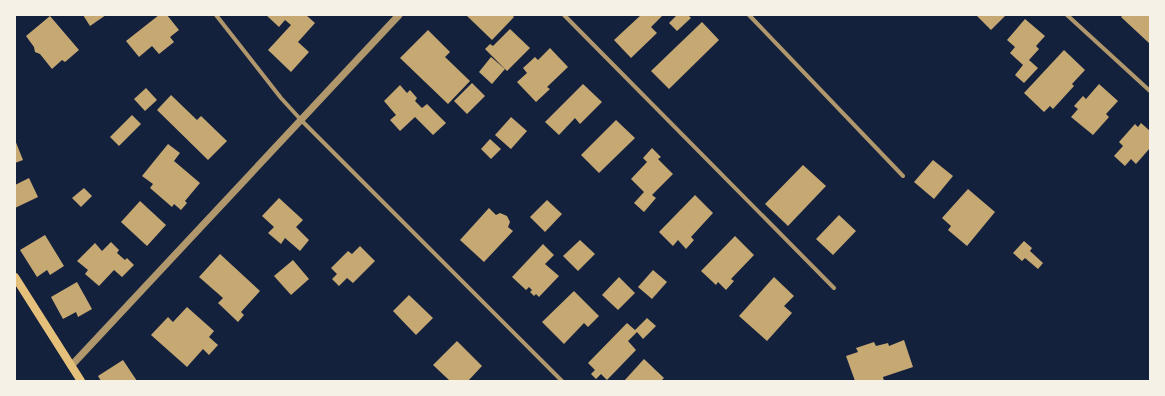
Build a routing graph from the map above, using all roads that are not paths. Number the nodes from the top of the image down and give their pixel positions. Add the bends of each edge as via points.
1 (216, 15) edge
2 (399, 15) edge
3 (564, 15) edge
4 (749, 15) edge
5 (1067, 15) edge
6 (1150, 92) edge
7 (302, 121) junction
8 (903, 176) dead end
9 (15, 277) edge
10 (834, 288) dead end
11 (71, 366) junction
12 (80, 381) edge
13 (562, 381) edge

1 - 7 street
2 - 7 street
3 - 10 street
4 - 8 street
5 - 6 street
7 - 11 street
7 - 13 street
9 - 11 main road
11 - 12 main road

